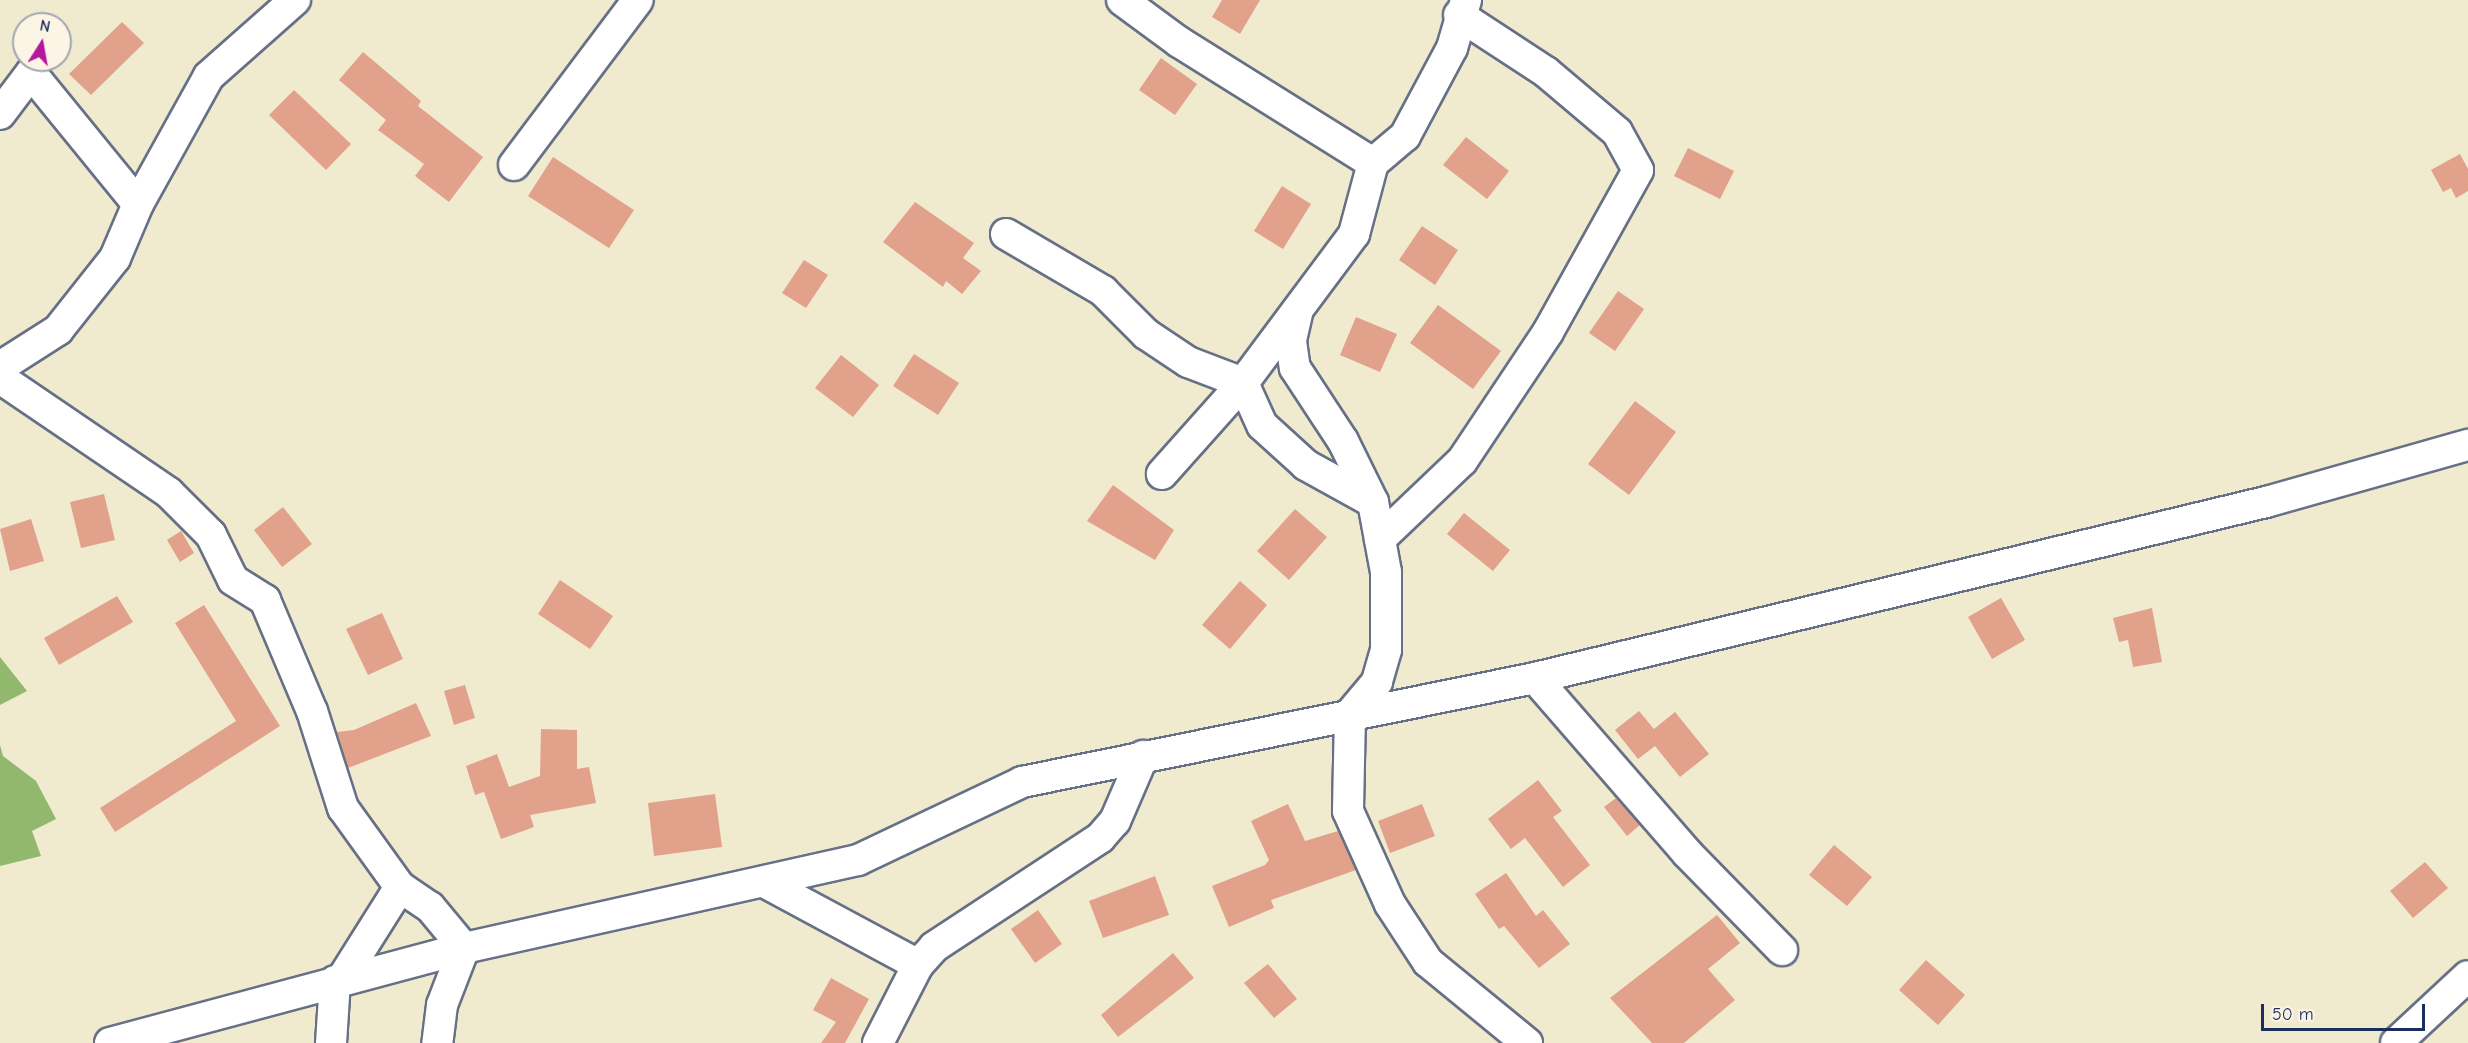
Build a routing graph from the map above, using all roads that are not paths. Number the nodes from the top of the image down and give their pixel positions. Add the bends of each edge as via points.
1 (295, 0) edge
2 (638, 0) edge
3 (1122, 0) edge
4 (1462, 8) edge
5 (0, 114) edge
6 (1373, 163) junction
7 (514, 165) dead end
8 (138, 204) junction
9 (1006, 234) dead end
10 (1297, 314) junction
11 (0, 367) edge
12 (0, 378) edge
13 (1243, 383) junction
14 (2468, 445) edge
15 (1162, 474) dead end
16 (1373, 502) junction
17 (1380, 539) junction
18 (1535, 678) junction
19 (1350, 714) junction
20 (1143, 756) junction
21 (764, 882) junction
22 (400, 887) junction
23 (464, 948) junction
24 (1782, 950) dead end
25 (918, 965) junction
26 (2468, 976) edge
27 (339, 980) junction
28 (1517, 1040) edge
29 (110, 1043) edge
30 (331, 1043) edge
31 (437, 1043) edge
32 (878, 1043) edge
33 (2396, 1043) edge

1 - 8 street via 209,76
2 - 7 street
3 - 6 street via 1179,42
4 - 6 street via 1452,48 1405,136
4 - 17 street via 1617,132 1638,170 1548,332 1462,461
5 - 8 street via 31,73
6 - 10 street via 1354,234
8 - 11 street via 115,258 58,330
9 - 13 street via 1104,291 1146,334 1188,362
10 - 13 street
10 - 16 street via 1291,341 1295,368 1343,441
12 - 22 street via 169,494 210,535 233,580 264,600 312,711 343,808
13 - 15 street
13 - 16 street via 1262,425 1306,465
14 - 18 street via 2266,502
16 - 17 street
17 - 19 street via 1386,572 1386,650 1377,682
18 - 19 street
18 - 24 street via 1687,853
19 - 20 street
19 - 28 street via 1348,811 1390,904 1428,962
20 - 21 street via 1022,782 858,860
20 - 25 street via 1115,821 1100,838 934,947
21 - 23 street
21 - 25 street
22 - 23 street via 429,908
22 - 27 street
23 - 27 street
23 - 31 street via 442,1005
25 - 32 street
26 - 33 street
27 - 29 street
27 - 30 street

